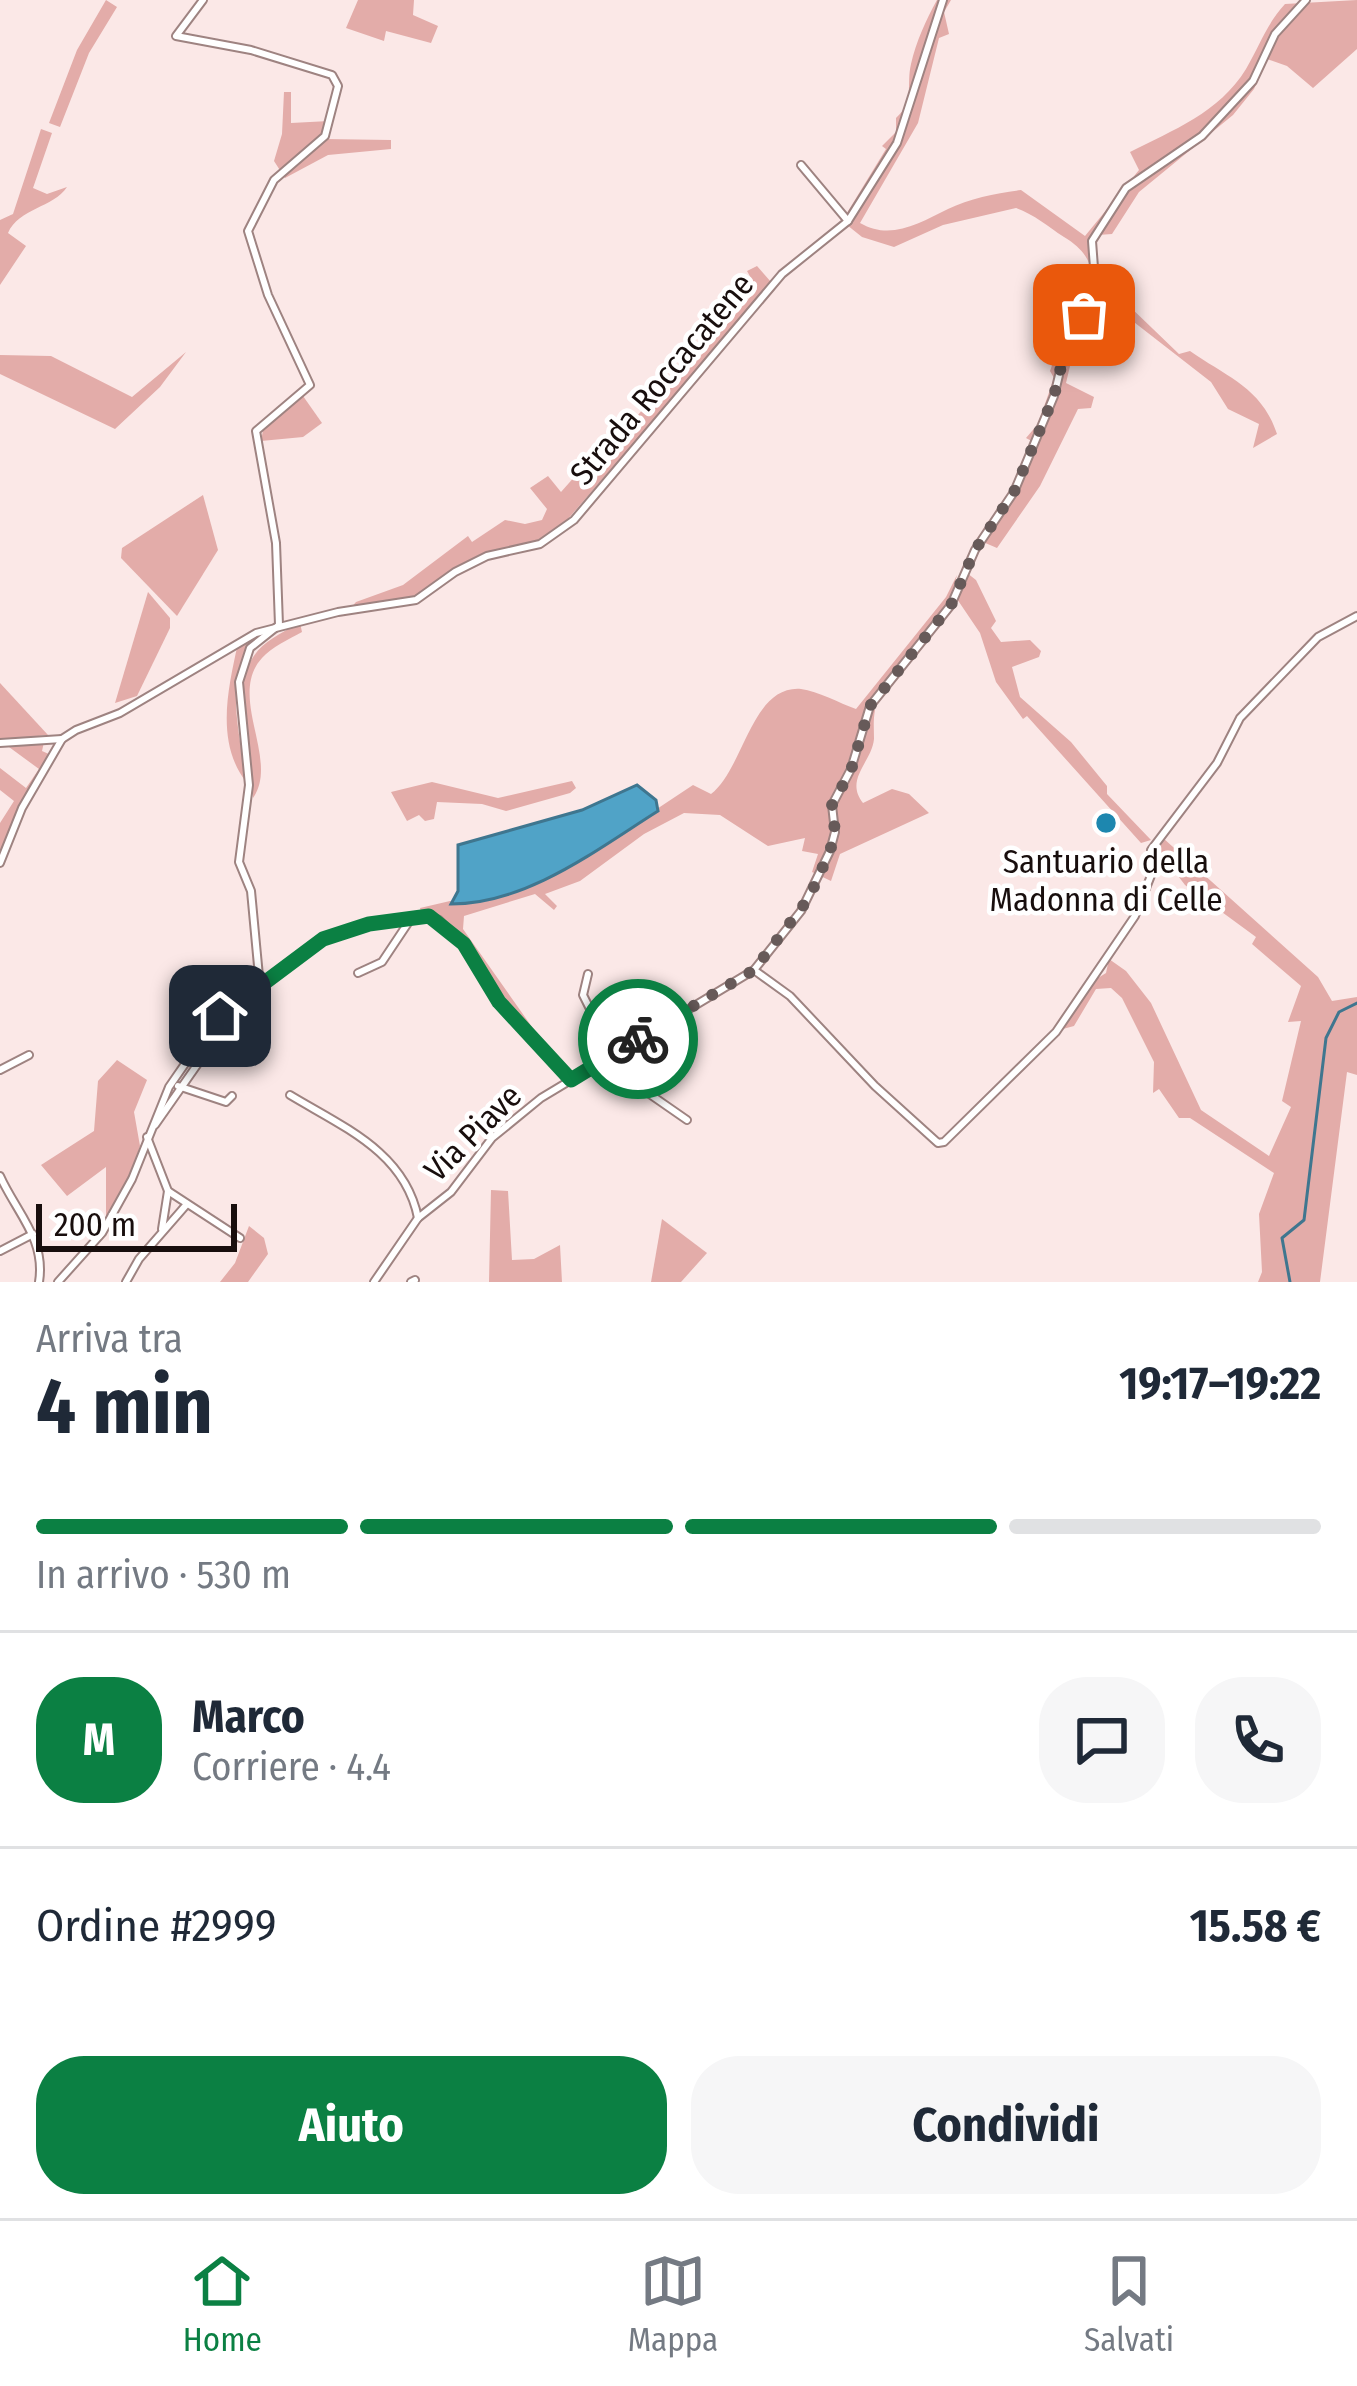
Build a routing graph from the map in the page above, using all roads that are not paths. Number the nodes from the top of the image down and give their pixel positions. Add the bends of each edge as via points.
1 (202, 0) edge
2 (943, 0) edge
3 (1306, 0) edge
4 (801, 165) dead end
5 (848, 221) junction
6 (1357, 616) edge
7 (279, 626) junction
8 (62, 739) junction
9 (0, 743) edge
10 (0, 863) edge
11 (413, 917) junction
12 (754, 970) junction
13 (358, 973) dead end
14 (588, 974) dead end
15 (260, 988) junction
16 (220, 1016) junction
17 (646, 1034) junction
18 (613, 1054) junction
19 (28, 1055) dead end
20 (682, 1060) dead end
21 (602, 1061) junction
22 (0, 1070) edge
23 (571, 1080) junction
24 (178, 1086) junction
25 (290, 1095) dead end
26 (232, 1096) dead end
27 (687, 1120) dead end
28 (148, 1133) junction
29 (0, 1176) edge
30 (168, 1191) junction
31 (187, 1204) junction
32 (418, 1219) junction
33 (161, 1232) junction
34 (33, 1234) junction
35 (240, 1238) dead end
36 (0, 1251) edge
37 (39, 1282) edge
38 (58, 1282) edge
39 (126, 1282) edge
40 (374, 1282) edge

1 - 7 street via 176,36 250,50 337,80 325,136 262,200 248,235 310,385 256,431 276,543
2 - 5 street, Strada Roccacatene via 897,143
3 - 12 street via 1274,34 1253,81 1202,136 1126,188 1092,241 1096,294 1065,350 1014,492 951,605 870,706 832,805 830,851 809,898
4 - 5 street
5 - 7 street, Strada Roccacatene via 782,274 574,520 540,544 455,572 416,600
6 - 12 street via 1318,637 1245,712 1151,850 1152,873 1135,916 1056,1032 944,1142
7 - 8 street, Strada Roccacatene
7 - 15 street via 250,647 239,682 249,785 239,862 251,891
8 - 9 street, Strada Roccacatene
8 - 10 street
11 - 13 street via 382,962
11 - 15 street via 323,939
11 - 23 street via 429,916 450,930 499,1002
12 - 17 street, Via Piave
14 - 18 street via 583,995
15 - 16 street
16 - 24 street via 211,1045
16 - 28 street via 169,1087
17 - 18 street, Via Piave
17 - 20 street
18 - 21 street, Via Piave
19 - 22 street
21 - 23 street, Via Piave
21 - 27 street
23 - 32 street, Via Piave via 491,1138 451,1192
24 - 26 street via 226,1102
24 - 28 street
25 - 32 street via 381,1152 407,1183
28 - 30 street
28 - 38 street via 102,1233
29 - 34 street
30 - 31 street
30 - 33 street
31 - 33 street
31 - 35 street
32 - 40 street, Via Piave
33 - 39 street
34 - 36 street
34 - 37 street

